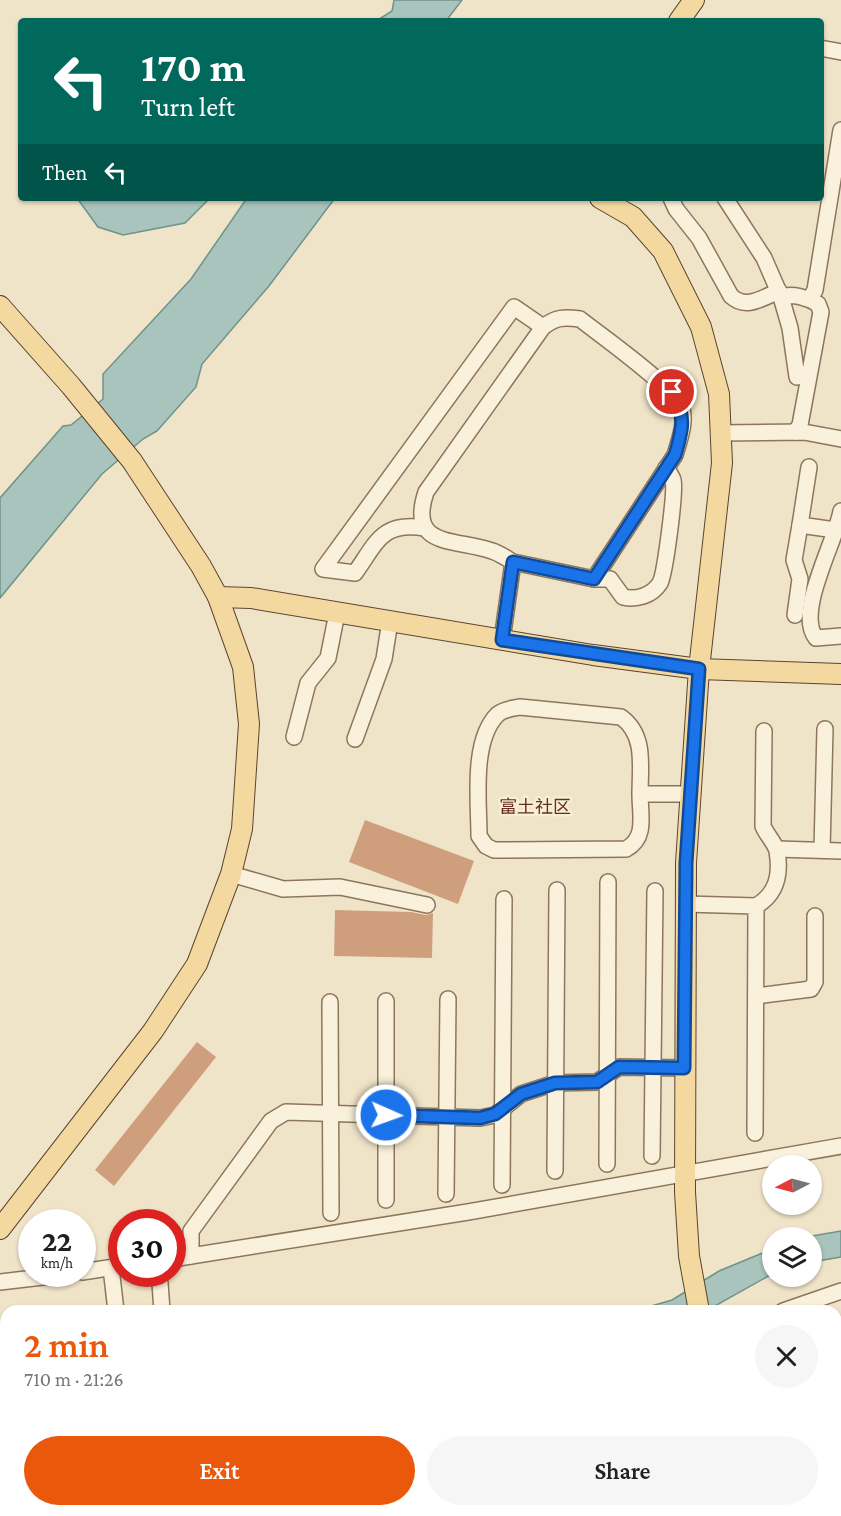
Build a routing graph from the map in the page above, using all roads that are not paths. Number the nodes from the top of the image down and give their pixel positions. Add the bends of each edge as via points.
1 (694, 0) edge
2 (681, 18) edge
3 (824, 49) edge
4 (841, 52) edge
5 (841, 130) edge
6 (605, 201) edge
7 (672, 201) edge
8 (727, 201) edge
9 (780, 294) junction
10 (810, 299) junction
11 (0, 306) edge
12 (543, 327) junction
13 (797, 377) dead end
14 (795, 432) junction
15 (720, 433) junction
16 (841, 439) edge
17 (809, 467) dead end
18 (666, 468) junction
19 (841, 511) edge
20 (362, 516) junction
21 (800, 525) junction
22 (424, 528) junction
23 (835, 530) junction
24 (384, 533) junction
25 (513, 562) junction
26 (594, 579) junction
27 (218, 597) junction
28 (337, 613) junction
29 (795, 615) dead end
30 (390, 621) junction
31 (841, 636) edge
32 (502, 640) junction
33 (699, 669) junction
34 (841, 674) edge
35 (825, 729) dead end
36 (764, 731) dead end
37 (294, 737) dead end
38 (355, 739) dead end
39 (640, 794) junction
40 (690, 794) junction
41 (777, 849) junction
42 (822, 850) junction
43 (841, 851) edge
44 (231, 874) junction
45 (608, 882) dead end
46 (557, 890) dead end
47 (655, 891) dead end
48 (504, 899) dead end
49 (427, 904) dead end
50 (685, 904) junction
51 (756, 906) junction
52 (815, 916) dead end
53 (756, 996) junction
54 (448, 999) dead end
55 (386, 1001) dead end
56 (330, 1002) dead end
57 (653, 1067) junction
58 (684, 1068) junction
59 (608, 1076) junction
60 (555, 1083) junction
61 (502, 1109) junction
62 (331, 1114) junction
63 (386, 1115) junction
64 (447, 1117) junction
65 (756, 1133) dead end
66 (841, 1146) edge
67 (652, 1156) dead end
68 (607, 1164) dead end
69 (555, 1170) dead end
70 (684, 1174) junction
71 (502, 1185) dead end
72 (446, 1194) dead end
73 (386, 1200) dead end
74 (331, 1213) dead end
75 (0, 1229) edge
76 (191, 1256) junction
77 (186, 1257) edge
78 (18, 1280) edge
79 (0, 1282) edge
80 (116, 1287) edge
81 (160, 1287) edge
82 (841, 1291) edge
83 (116, 1305) edge
84 (162, 1305) edge
85 (698, 1305) edge
86 (806, 1305) edge

1 - 2 main road
3 - 4 street
5 - 10 street via 815,290
6 - 15 main road via 633,217 663,251 701,327 719,394
7 - 9 street via 738,303
8 - 9 street via 764,258
9 - 10 street
9 - 13 street
10 - 14 street via 818,304 820,312 800,425
11 - 27 main road via 132,461
12 - 18 street via 553,319 580,319 672,392 682,409 681,435
12 - 20 street via 514,307
12 - 22 street via 426,492 420,509
14 - 15 street
14 - 16 street
15 - 33 main road via 722,463
17 - 21 street
18 - 26 street
18 - 26 street via 673,481 666,562 660,583 634,599 623,597 610,579
19 - 23 street
20 - 24 street
20 - 24 street via 323,569 355,573
21 - 23 street
21 - 29 street via 794,560 800,579
22 - 24 street via 406,525
22 - 25 street via 434,538 492,551
23 - 31 street via 818,576 809,623 816,638
25 - 26 street
25 - 32 street
27 - 28 main road via 251,598
27 - 44 main road via 243,667 249,724 242,829
28 - 30 main road
28 - 37 street via 328,658 308,683
30 - 32 main road
30 - 38 street via 384,659
32 - 33 main road
33 - 34 main road
33 - 40 main road
35 - 42 street
36 - 41 street via 763,826
39 - 39 street via 641,833 636,844 626,849 494,850 479,836 479,756 498,714 508,710 520,707 621,717 637,736
39 - 40 street
40 - 50 main road
41 - 42 street
41 - 51 street via 777,886 768,899
42 - 43 street
44 - 49 street via 283,889 340,887
44 - 75 main road via 197,964 153,1031
45 - 59 street
46 - 60 street
47 - 57 street
48 - 61 street
50 - 51 street
50 - 58 main road
51 - 53 street
52 - 53 street via 815,982 811,989
53 - 65 street
54 - 64 street
55 - 63 street
56 - 62 street
57 - 58 street
57 - 59 street via 619,1067
57 - 67 street
58 - 70 main road
59 - 60 street via 583,1084
59 - 68 street
60 - 61 street via 521,1094
60 - 69 street
61 - 64 street via 480,1118
61 - 71 street
62 - 63 street
62 - 74 street
62 - 76 street via 286,1112 271,1121 191,1231
63 - 64 street
63 - 73 street
64 - 72 street
66 - 70 street
70 - 76 street
70 - 85 main road
76 - 77 street
78 - 79 street
80 - 83 street
81 - 84 street
82 - 86 street

